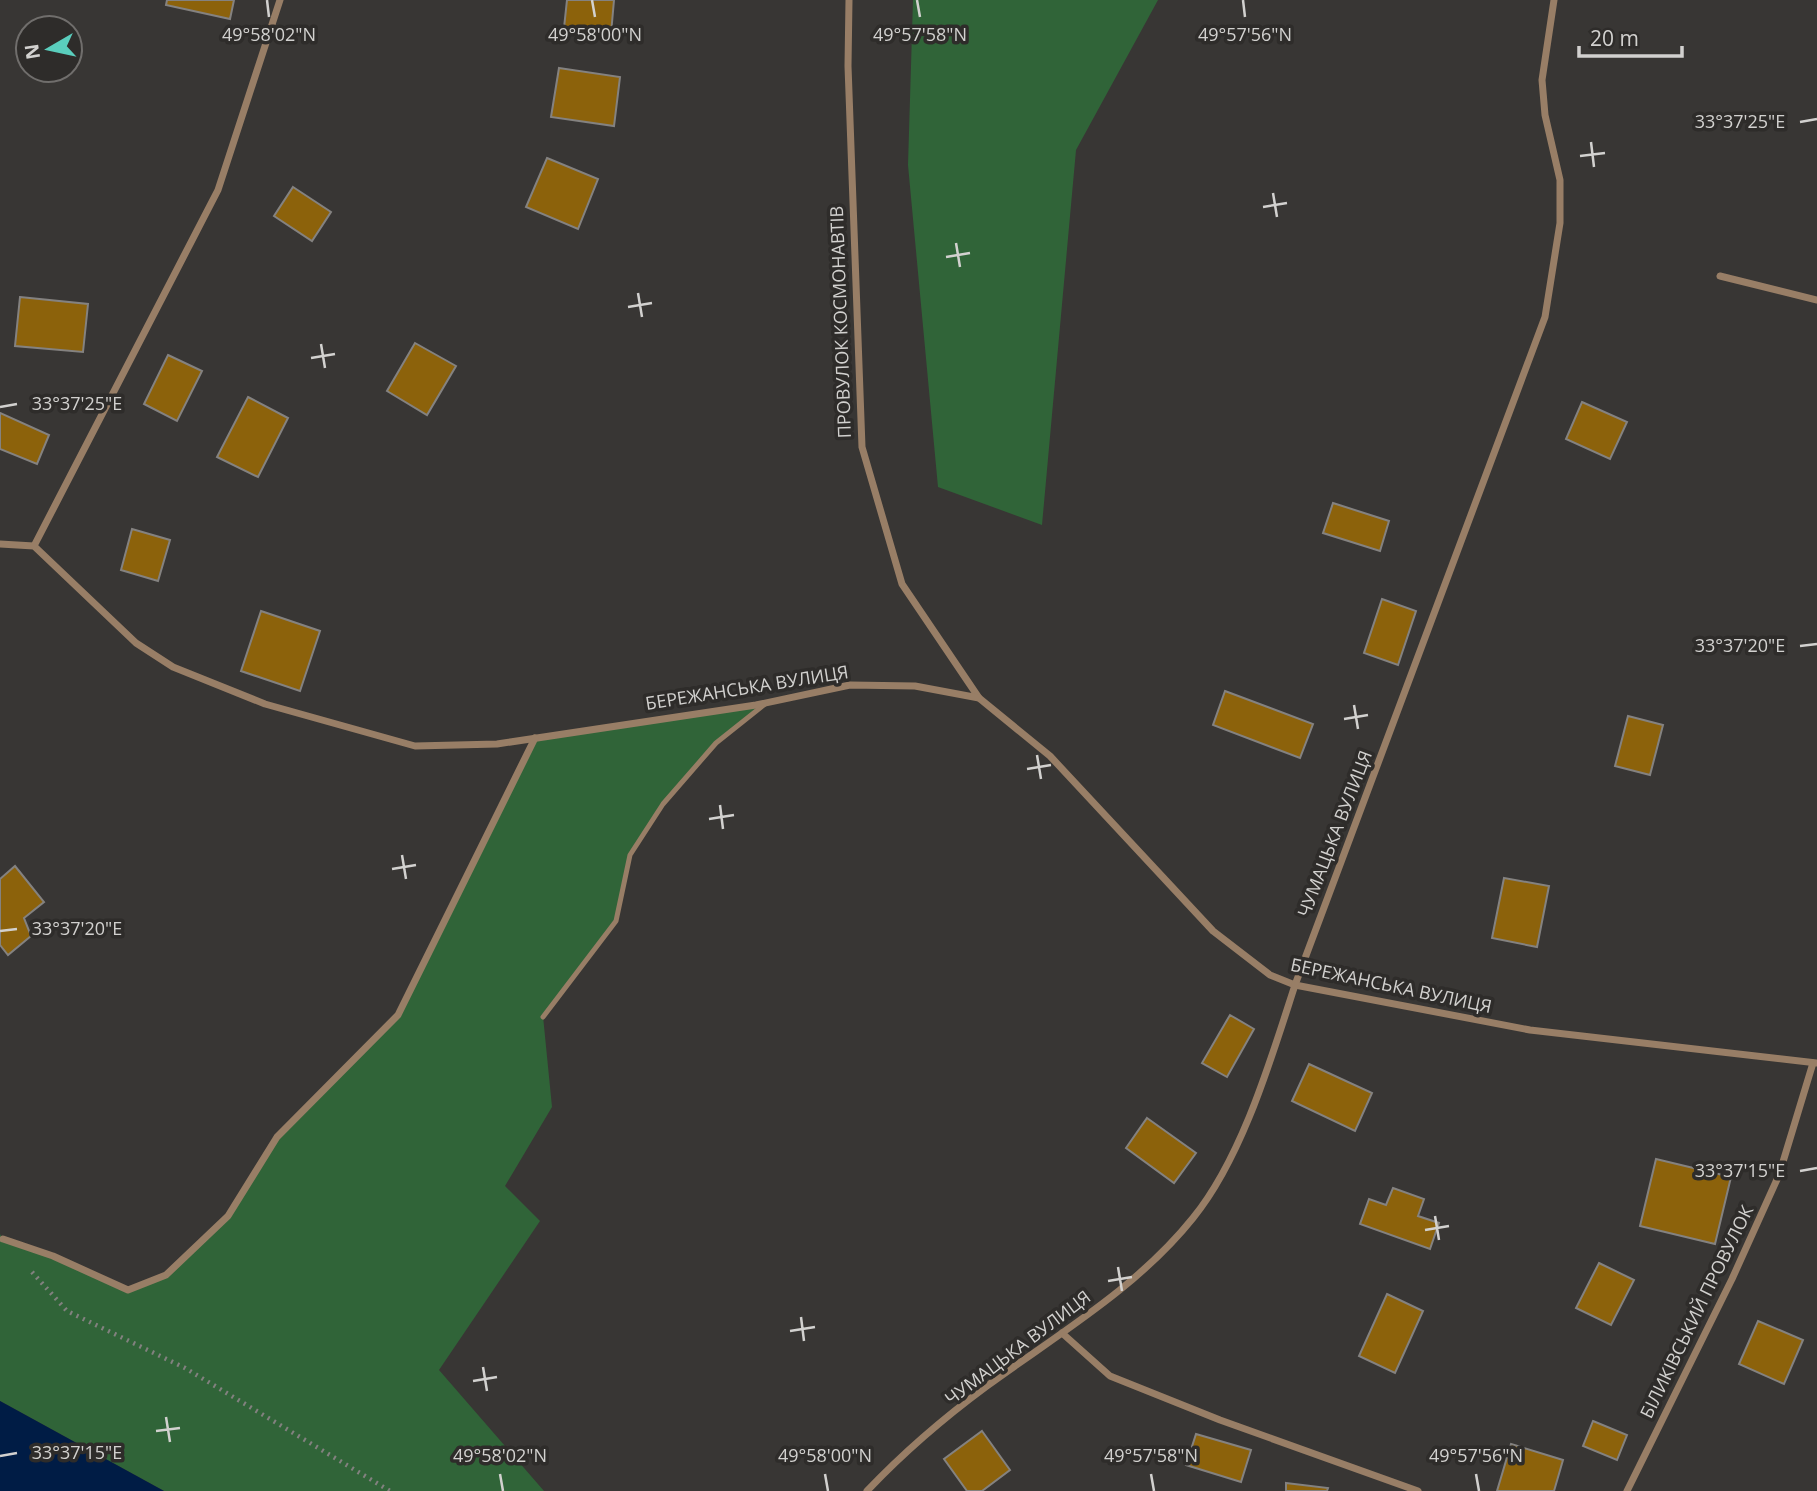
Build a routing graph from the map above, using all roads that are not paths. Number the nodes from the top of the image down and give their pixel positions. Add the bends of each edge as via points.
1 (280, 0) edge
2 (849, 0) edge
3 (1554, 0) edge
4 (1720, 276) dead end
5 (1817, 300) edge
6 (0, 544) edge
7 (34, 546) junction
8 (979, 698) junction
9 (767, 702) junction
10 (535, 738) junction
11 (1295, 985) junction
12 (543, 1017) dead end
13 (1815, 1063) edge
14 (3, 1239) dead end
15 (1062, 1333) junction
16 (867, 1491) edge
17 (1418, 1491) edge
18 (1627, 1491) edge

1 - 7 street via 218,190
2 - 8 street, ПРОВУЛОК КОСМОНАВТІВ via 862,447 902,584
3 - 11 street, ЧУМАЦЬКА ВУЛИЦЯ via 1542,80 1560,180 1560,223 1545,317
4 - 5 street
6 - 7 street
7 - 10 street, БЕРЕЖАНСЬКА ВУЛИЦЯ via 136,643 173,667 265,704 415,746
8 - 9 street, БЕРЕЖАНСЬКА ВУЛИЦЯ via 915,686 850,685
8 - 11 street, БЕРЕЖАНСЬКА ВУЛИЦЯ via 1050,756 1213,931 1270,975
9 - 10 street, БЕРЕЖАНСЬКА ВУЛИЦЯ
9 - 12 lane via 716,743 663,804 630,855 616,921
10 - 14 street via 398,1015 276,1137 228,1216 166,1275 128,1290
11 - 13 street, БЕРЕЖАНСЬКА ВУЛИЦЯ via 1530,1030
11 - 15 street, ЧУМАЦЬКА ВУЛИЦЯ via 1269,1064 1225,1168 1193,1219 1118,1293
13 - 18 street, БІЛИКІВСЬКИЙ ПРОВУЛОК via 1779,1175
15 - 16 street, ЧУМАЦЬКА ВУЛИЦЯ via 985,1388
15 - 17 street via 1110,1376

